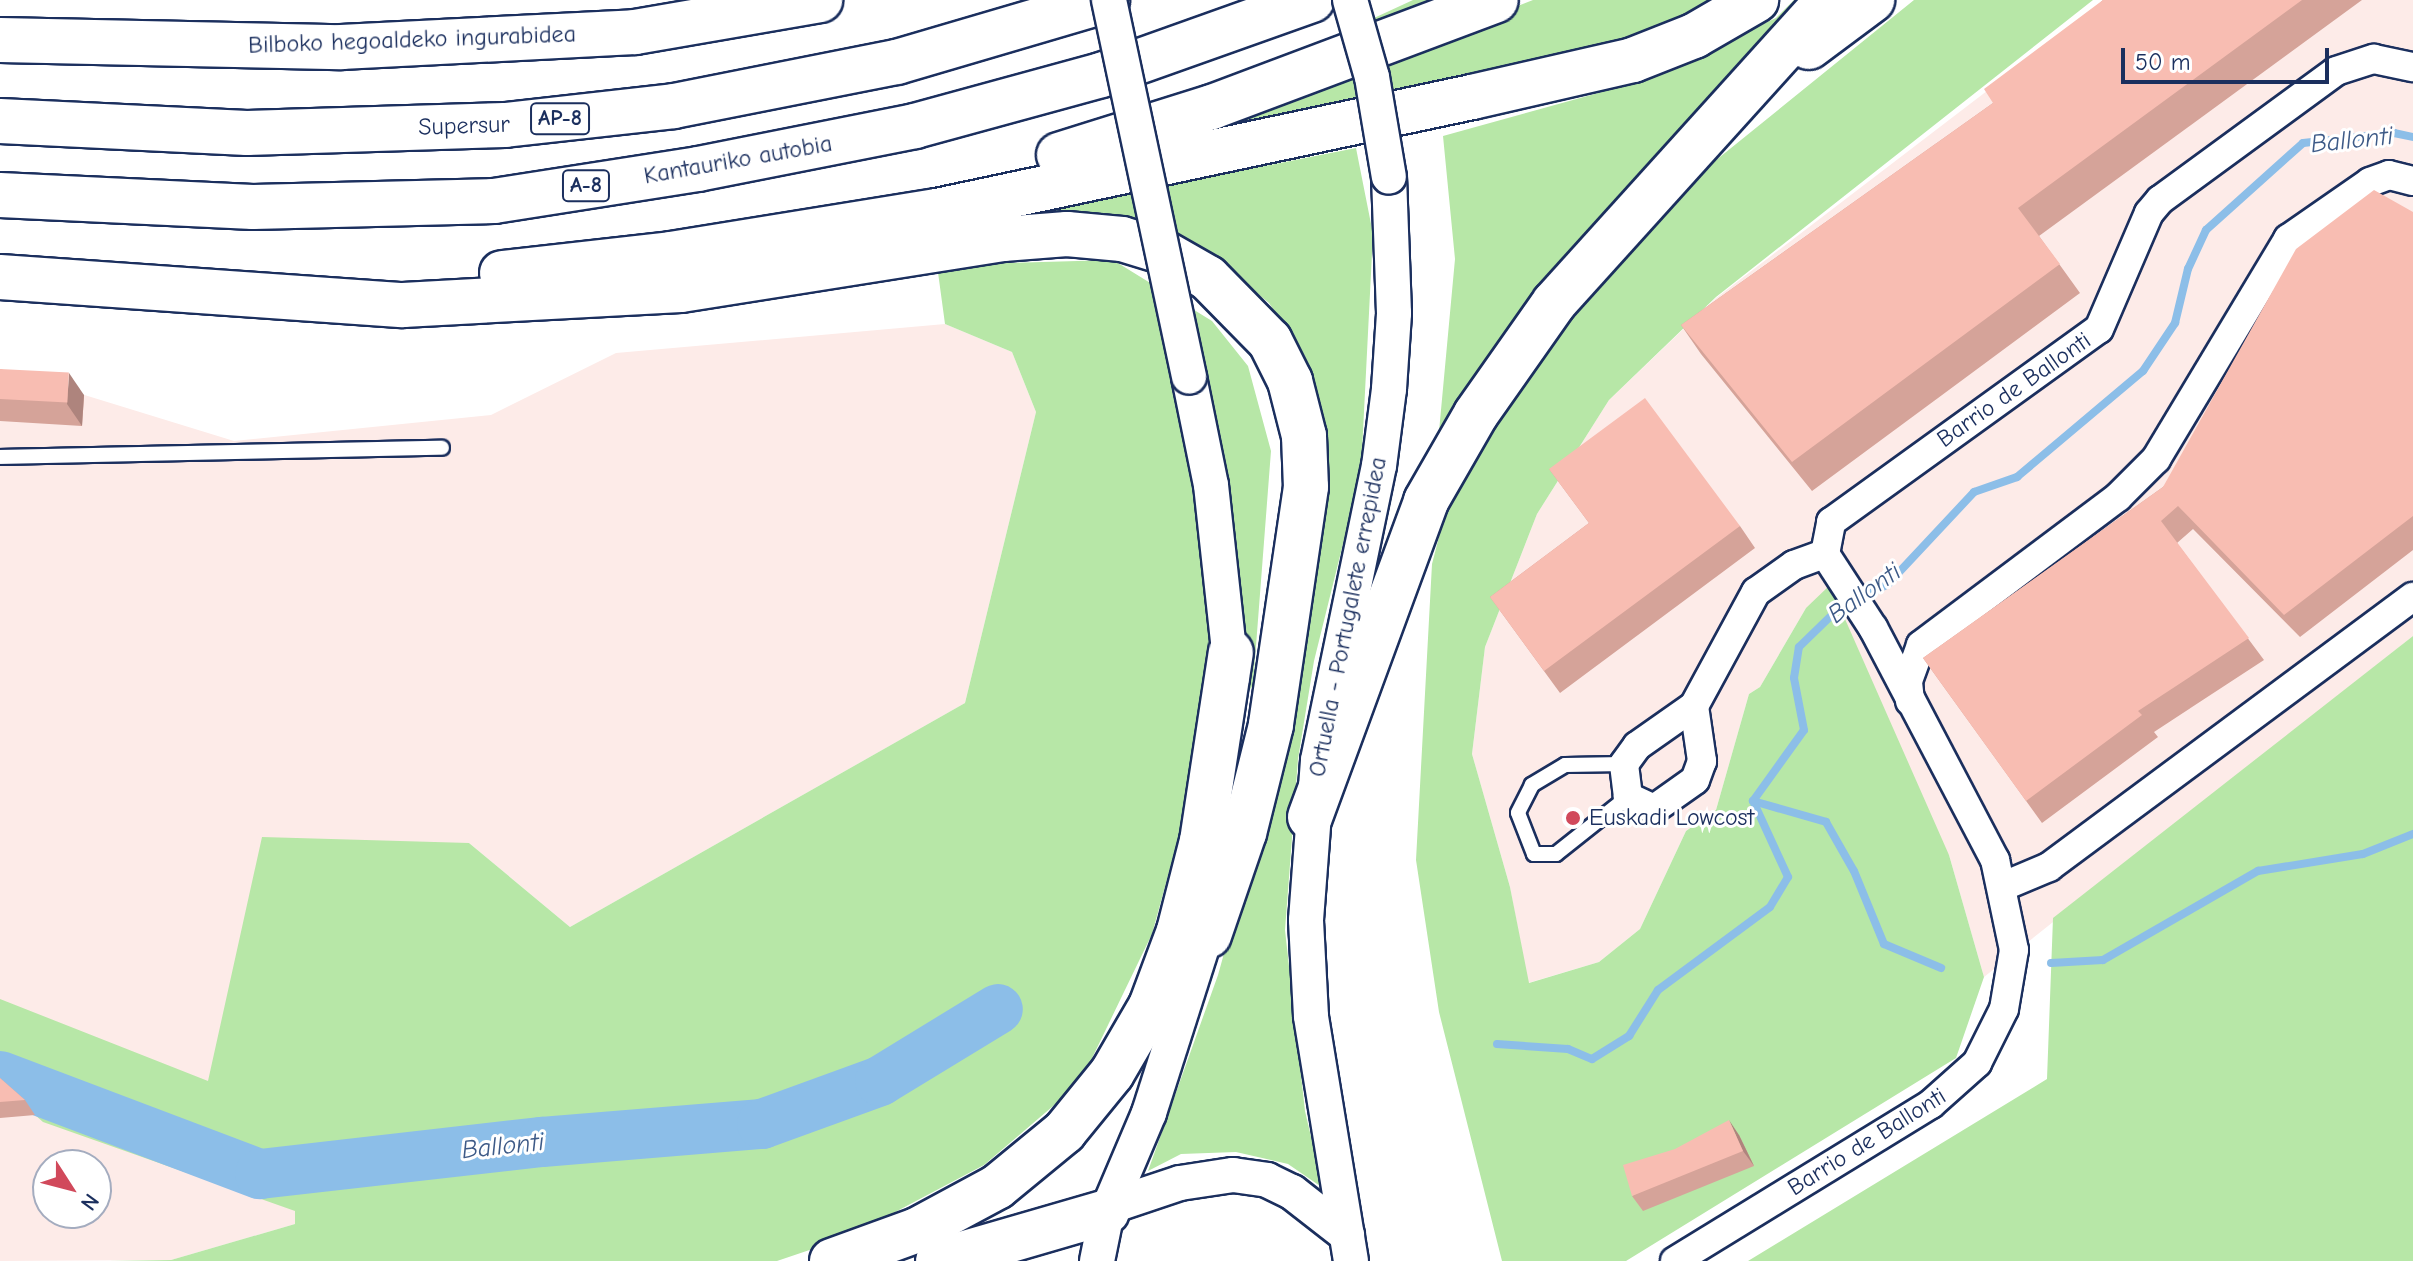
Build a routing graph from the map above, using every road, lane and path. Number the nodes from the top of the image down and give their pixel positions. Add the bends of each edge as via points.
1 (631, 0) edge
2 (820, 0) edge
3 (1108, 0) edge
4 (1312, 0) edge
5 (1350, 0) edge
6 (1496, 0) edge
7 (1756, 0) edge
8 (1828, 0) edge
9 (1872, 0) edge
10 (497, 39) junction
11 (0, 40) edge
12 (2413, 67) edge
13 (0, 121) edge
14 (1711, 128) junction
15 (2413, 181) edge
16 (0, 195) edge
17 (776, 236) junction
18 (0, 277) edge
19 (201, 288) junction
20 (442, 448) dead end
21 (0, 457) edge
22 (1825, 554) junction
23 (2413, 597) edge
24 (1873, 628) junction
25 (1940, 629) junction
26 (1231, 652) junction
27 (1910, 702) junction
28 (1694, 706) junction
29 (1624, 764) junction
30 (1628, 797) junction
31 (1310, 817) junction
32 (2004, 886) junction
33 (1209, 935) junction
34 (1109, 1209) junction
35 (1349, 1248) edge
36 (832, 1261) edge
37 (938, 1261) edge
38 (1097, 1261) edge
39 (1675, 1261) edge

1 - 10 main road
2 - 10 main road, Bilboko hegoaldeko ingurabidea via 635,32
3 - 13 main road, Supersur / AP-8 via 897,62 674,106 505,125 247,133
3 - 26 street, bridge via 1211,485
4 - 16 main road, Kantauriko autobia / A-8 via 1101,75 915,126 698,169 494,201 253,207
5 - 31 street, Ortuella - Portugalete errepidea, bridge via 1372,77 1389,177 1394,313 1379,466 1328,697
6 - 17 main road via 1138,131
7 - 17 main road via 1694,36 1633,60 937,211
8 - 14 main road
9 - 14 main road
10 - 11 main road, Bilboko hegoaldeko ingurabidea via 341,47
12 - 22 street, Barrio de Ballonti via 2374,59 2336,71 2160,200 2149,213 2099,329 1831,522
14 - 31 main road via 1554,303 1476,414 1426,501
15 - 25 street via 2389,175 2370,182 2288,239 2139,479
17 - 19 main road via 555,268
18 - 19 main road
19 - 33 main road via 403,305 530,301 681,290 1003,239 1067,234 1122,239 1161,251 1208,278 1270,341 1290,381 1304,436 1306,487 1271,725 1244,833
20 - 21 lane
22 - 24 street, Barrio de Ballonti
22 - 28 street via 1794,565 1756,592
23 - 32 street via 2049,867
24 - 25 street via 1899,638
24 - 27 street, Barrio de Ballonti
25 - 27 street via 1921,645 1913,663
26 - 33 street via 1235,751
26 - 36 main road via 1202,841 1179,931 1151,1006 1112,1073 1064,1132 997,1187 917,1230
27 - 32 street, Barrio de Ballonti
28 - 29 street via 1637,746
28 - 30 street via 1702,761 1695,780 1654,809
29 - 30 street
29 - 30 lane via 1565,765 1532,785 1518,813 1534,854 1556,854
31 - 35 street, Ortuella - Portugalete errepidea via 1306,920 1311,1016
32 - 39 street, Barrio de Ballonti via 2014,950 2004,1009 1977,1063 1931,1104
33 - 34 street
34 - 35 street via 1180,1183 1233,1175 1267,1180 1292,1192
34 - 37 main road
34 - 38 street

